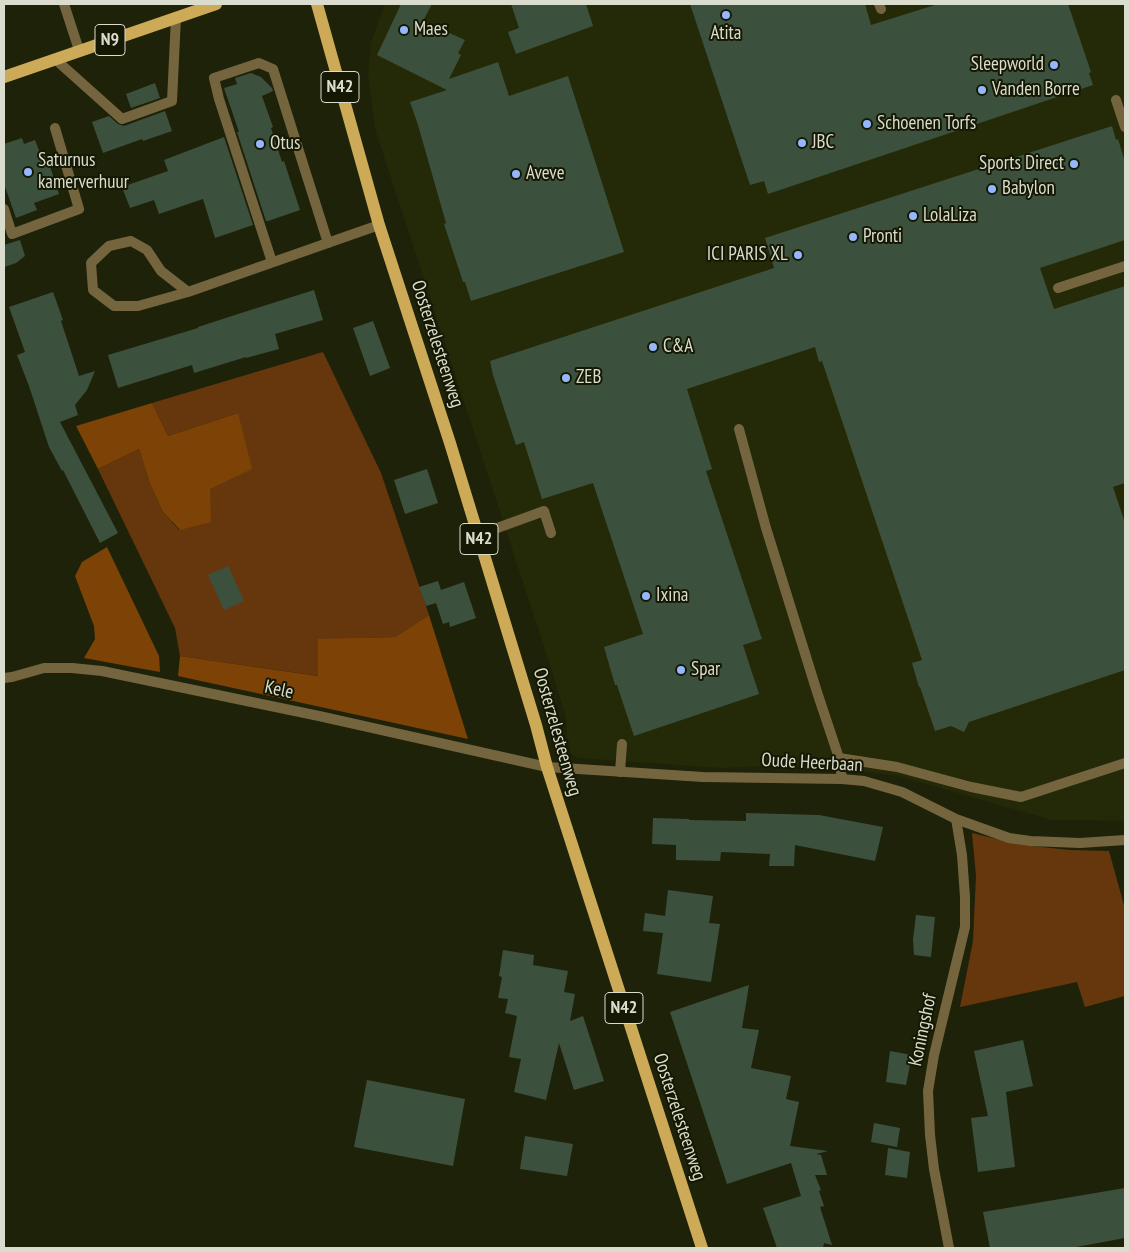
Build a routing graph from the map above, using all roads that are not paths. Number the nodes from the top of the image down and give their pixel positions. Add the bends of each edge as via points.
1 (64, 4) edge
2 (216, 4) edge
3 (317, 4) edge
4 (176, 17) junction
5 (79, 50) junction
6 (55, 59) junction
7 (4, 77) edge
8 (1116, 100) dead end
9 (1125, 127) edge
10 (55, 128) dead end
11 (4, 209) edge
12 (378, 225) junction
13 (328, 243) junction
14 (272, 262) junction
15 (1125, 266) edge
16 (1058, 288) dead end
17 (188, 292) junction
18 (739, 429) dead end
19 (551, 533) dead end
20 (478, 535) junction
21 (4, 678) edge
22 (622, 744) dead end
23 (839, 758) junction
24 (1125, 763) edge
25 (546, 767) junction
26 (620, 772) junction
27 (842, 779) junction
28 (956, 820) junction
29 (1125, 840) edge
30 (702, 1248) edge
31 (948, 1248) edge

1 - 5 street
2 - 4 main road, N9
3 - 12 main road, Oosterzelesteenweg / N42
4 - 5 main road, N9
4 - 6 street via 172,101 122,119
5 - 6 main road, N9
6 - 7 main road, N9
8 - 9 street
10 - 11 street via 79,209 12,234
12 - 13 street
12 - 20 main road, Oosterzelesteenweg / N42
13 - 14 street
13 - 14 street via 273,69 259,63 214,78
14 - 17 street
15 - 16 street
17 - 17 street via 138,306 114,306 93,290 91,263 109,246 130,241 147,250 161,271
18 - 23 street via 766,528
19 - 20 street via 544,511
20 - 25 main road, Oosterzelesteenweg / N42
21 - 25 street, Kele via 44,668 102,671
22 - 26 street
23 - 24 street via 897,767 1021,797
23 - 27 street
25 - 26 street, Oude Heerbaan
25 - 30 main road, Oosterzelesteenweg / N42
26 - 27 street, Oude Heerbaan
27 - 28 street, Oude Heerbaan via 902,792
28 - 29 street, Oude Heerbaan via 1009,838 1030,841 1080,843
28 - 31 street, Koningshof via 964,872 964,927 928,1091 934,1170

